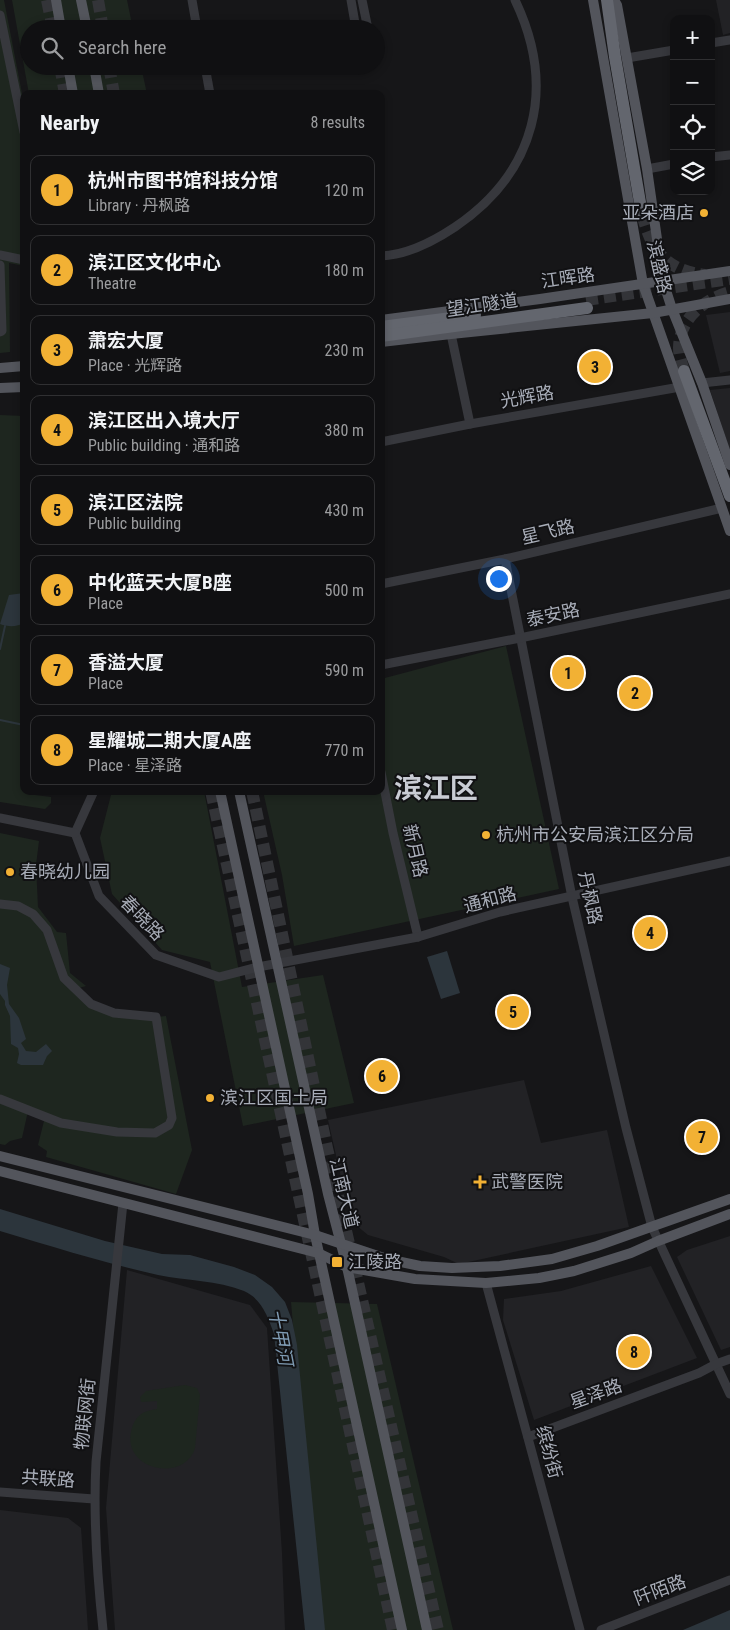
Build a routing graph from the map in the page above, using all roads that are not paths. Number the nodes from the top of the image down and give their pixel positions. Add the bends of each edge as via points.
1 (56, 0) edge
2 (81, 0) edge
3 (192, 0) edge
4 (351, 0) edge
5 (362, 0) edge
6 (515, 0) edge
7 (593, 0) edge
8 (607, 0) edge
9 (614, 0) edge
10 (0, 15) edge
11 (59, 20) edge
12 (85, 20) edge
13 (195, 20) edge
14 (354, 20) edge
15 (366, 20) edge
16 (2, 35) edge
17 (730, 40) edge
18 (715, 42) edge
19 (670, 51) edge
20 (627, 58) junction
21 (70, 75) edge
22 (96, 75) edge
23 (206, 75) edge
24 (72, 90) edge
25 (99, 90) edge
26 (209, 90) edge
27 (20, 114) edge
28 (730, 155) edge
29 (715, 157) edge
30 (670, 165) edge
31 (647, 169) junction
32 (642, 214) tunnel mouth
33 (0, 255) edge
34 (385, 255) edge
35 (20, 259) edge
36 (0, 265) edge
37 (730, 271) edge
38 (663, 281) junction
39 (643, 284) junction
40 (730, 299) edge
41 (672, 309) junction
42 (653, 313) junction
43 (385, 319) edge
44 (385, 327) edge
45 (0, 332) edge
46 (451, 334) junction
47 (385, 335) edge
48 (385, 342) edge
49 (20, 366) edge
50 (0, 368) edge
51 (684, 371) tunnel mouth
52 (730, 380) edge
53 (702, 383) junction
54 (20, 387) edge
55 (680, 387) junction
56 (0, 388) edge
57 (470, 424) junction
58 (385, 441) edge
59 (730, 465) edge
60 (730, 496) edge
61 (722, 508) junction
62 (730, 531) edge
63 (505, 559) junction
64 (385, 583) edge
65 (730, 594) edge
66 (520, 638) junction
67 (385, 664) edge
68 (385, 792) edge
69 (92, 795) edge
70 (221, 795) edge
71 (240, 795) edge
72 (0, 818) edge
73 (75, 833) junction
74 (730, 861) edge
75 (572, 897) junction
76 (0, 904) edge
77 (418, 937) junction
78 (277, 964) junction
79 (258, 967) junction
80 (0, 1099) edge
81 (0, 1156) edge
82 (0, 1171) edge
83 (730, 1199) edge
84 (123, 1202) junction
85 (730, 1214) edge
86 (652, 1227) junction
87 (314, 1236) junction
88 (658, 1241) junction
89 (340, 1245) junction
90 (318, 1253) junction
91 (347, 1267) junction
92 (486, 1282) junction
93 (730, 1359) edge
94 (716, 1364) junction
95 (730, 1394) edge
96 (528, 1437) junction
97 (0, 1492) edge
98 (94, 1499) junction
99 (730, 1580) edge
100 (102, 1630) edge
101 (402, 1630) edge
102 (427, 1630) edge
103 (580, 1630) edge
104 (601, 1630) edge

1 - 11 main road
2 - 12 main road
3 - 13 street
4 - 14 street
5 - 15 street
6 - 34 street via 532,45 536,72 532,123 517,163 474,214 440,236 407,251
7 - 39 main road, 滨盛路
8 - 32 highway
9 - 20 main road, 滨盛路
10 - 16 street
16 - 27 street
17 - 18 street
19 - 20 street
20 - 31 main road, 滨盛路
21 - 24 main road
22 - 25 main road
23 - 26 street
28 - 29 street
30 - 31 street
31 - 38 main road, 滨盛路
33 - 35 street
36 - 45 street
37 - 38 main road, 江晖路
38 - 39 main road, 江晖路
38 - 41 main road, 滨盛路
39 - 42 main road, 滨盛路
39 - 43 main road, 江晖路
40 - 41 main road
41 - 42 main road
41 - 53 main road, 滨盛路
42 - 46 main road
42 - 55 main road, 滨盛路
44 - 47 highway, 望江隧道 via 587,304
46 - 48 main road
46 - 57 street
49 - 50 main road
51 - 60 highway
52 - 53 street
53 - 59 main road, 滨盛路
54 - 56 main road
55 - 57 street, 光辉路
55 - 61 main road, 滨盛路
57 - 58 street, 光辉路
61 - 62 main road, 滨盛路
61 - 63 street, 星飞路
63 - 64 street, 星飞路
63 - 66 street, 丹枫路
65 - 66 street, 泰安路
66 - 67 street, 泰安路
66 - 75 street, 丹枫路
68 - 77 street, 新月路
69 - 73 street
70 - 79 main road, 江南大道
71 - 78 main road, 江南大道
72 - 73 street
73 - 79 street, 春晓路 via 99,896 156,955 219,977
74 - 75 street, 通和路
75 - 77 street, 通和路 via 500,912
75 - 86 street, 丹枫路
76 - 80 street via 18,906 33,914 47,930 64,978 91,1004 114,1013 156,1017 172,1118 169,1125 155,1133 117,1132 62,1123
77 - 78 street, 通和路
78 - 79 street, 通和路
78 - 89 main road, 江南大道
79 - 87 main road, 江南大道 via 308,1194
81 - 87 main road
82 - 84 main road
83 - 86 main road
84 - 90 main road
84 - 98 street, 物联网街
85 - 88 main road
86 - 88 street, 丹枫路
86 - 89 main road via 552,1259 500,1266 420,1266
87 - 89 main road
87 - 90 main road, 江南大道
88 - 92 main road via 574,1271 539,1278
88 - 94 street, 丹枫路
89 - 91 main road, 江南大道
90 - 91 main road
90 - 101 main road, 江南大道
91 - 92 main road via 415,1278
91 - 102 main road, 江南大道
92 - 96 street, 缤纷街
93 - 94 street, 星泽路
94 - 95 street
94 - 96 street, 星泽路
96 - 103 street, 缤纷街
97 - 98 street, 共联路
98 - 100 street, 物联网街
99 - 104 street, 阡陌路

